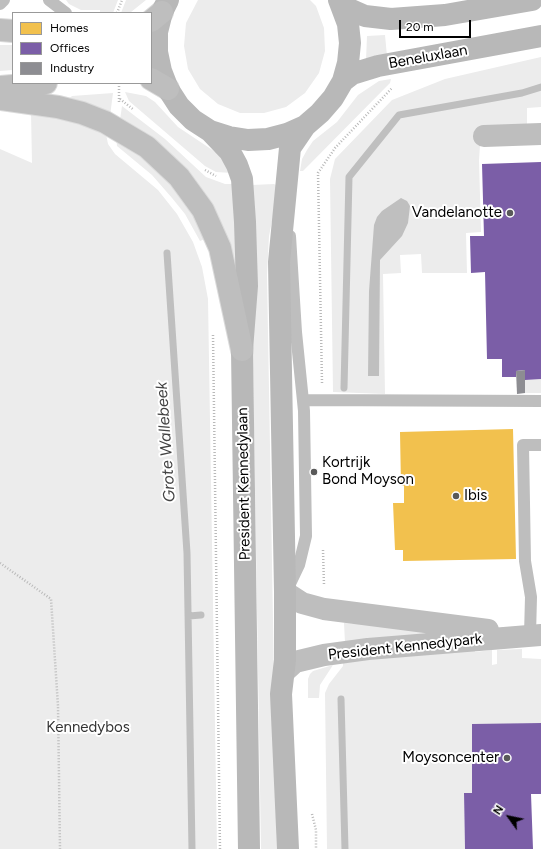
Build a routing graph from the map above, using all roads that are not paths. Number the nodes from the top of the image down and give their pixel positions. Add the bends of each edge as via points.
1 (4, 0) edge
2 (49, 0) edge
3 (532, 0) edge
4 (341, 3) edge
5 (0, 4) edge
6 (160, 11) edge
7 (65, 12) edge
8 (0, 30) edge
9 (12, 30) edge
10 (541, 36) edge
11 (343, 81) junction
12 (34, 84) edge
13 (160, 84) edge
14 (0, 87) edge
15 (0, 99) edge
16 (305, 126) junction
17 (210, 130) junction
18 (541, 134) edge
19 (484, 136) dead end
20 (286, 177) junction
21 (242, 350) junction
22 (303, 400) junction
23 (541, 401) edge
24 (541, 445) edge
25 (285, 592) junction
26 (536, 635) edge
27 (284, 672) junction
28 (249, 849) edge
29 (288, 849) edge

1 - 5 lane
2 - 7 lane
3 - 4 main road via 445,15 391,19 365,16
4 - 11 main road via 348,24 350,43
6 - 13 main road via 157,32
8 - 9 main road
10 - 11 main road, Beneluxlaan via 378,66 352,74
11 - 16 main road via 333,98
12 - 14 main road
13 - 17 main road via 193,120
15 - 21 main road via 58,107 105,122 147,148 179,177 202,210 220,248
16 - 17 main road via 287,134 254,140 229,137
16 - 20 main road via 290,148
17 - 21 main road, President Kennedylaan via 230,152 242,179 247,286
18 - 19 main road
20 - 22 lane
20 - 25 main road via 279,262
21 - 28 main road, President Kennedylaan
22 - 23 lane
22 - 25 lane via 306,536 299,565
24 - 26 lane via 523,445 525,561
25 - 26 main road, President Kennedypark via 302,603 324,609
25 - 27 main road
26 - 27 main road, President Kennedypark via 324,655 295,662
27 - 29 main road via 281,694

